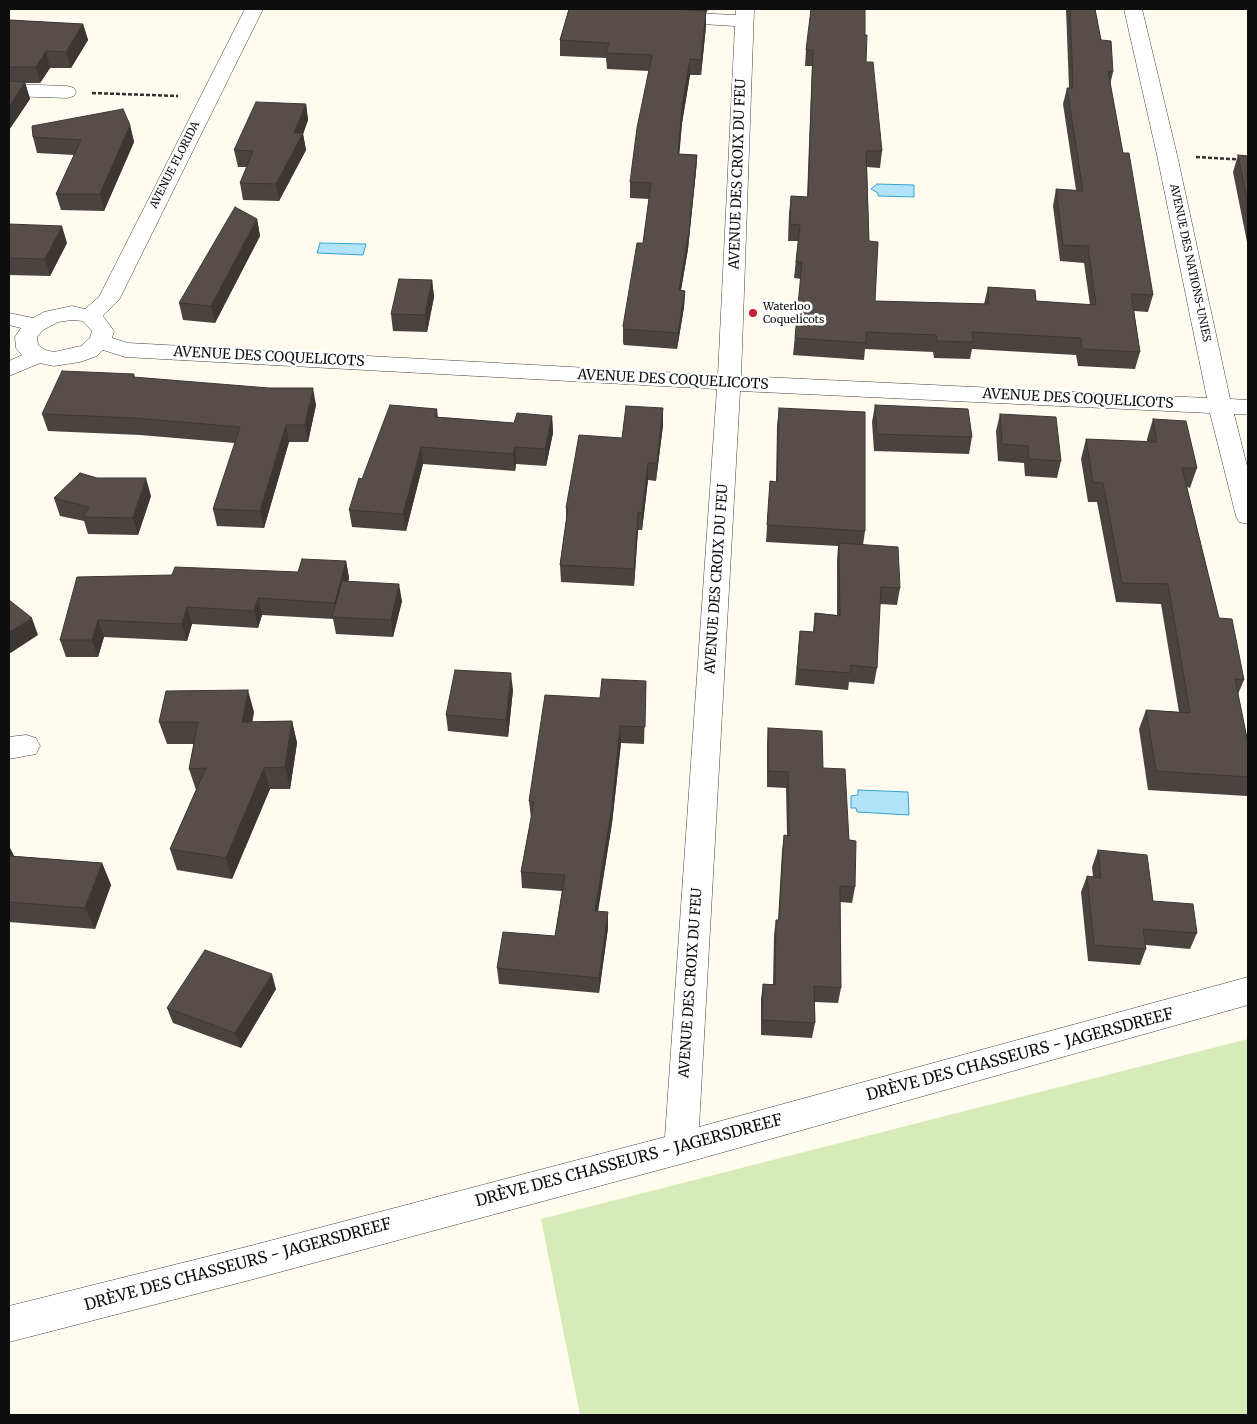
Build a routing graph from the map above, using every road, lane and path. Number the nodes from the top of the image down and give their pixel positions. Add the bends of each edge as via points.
1 (254, 9) edge
2 (1133, 9) edge
3 (744, 15) edge
4 (654, 16) edge
5 (9, 90) edge
6 (66, 92) joint
7 (209, 97) junction
8 (1167, 155) junction
9 (1248, 160) edge
10 (90, 316) junction
11 (9, 319) edge
12 (35, 325) junction
13 (100, 341) junction
14 (38, 356) junction
15 (9, 369) edge
16 (729, 383) junction
17 (1220, 406) junction
18 (1248, 407) edge
19 (1248, 516) edge
20 (1248, 992) edge
21 (681, 1148) junction
22 (9, 1324) edge

1 - 7 street, AVENUE FLORIDA
2 - 8 street, AVENUE DES NATIONS-UNIES
3 - 4 street
3 - 16 street, AVENUE DES CROIX DU FEU
5 - 6 street
6 - 7 path
7 - 10 street, AVENUE FLORIDA via 108,300
8 - 9 path
8 - 17 street, AVENUE DES NATIONS-UNIES
10 - 12 street via 52,316
10 - 13 street via 103,331
11 - 12 street
12 - 14 street via 26,337 27,348
13 - 14 street via 89,351 72,357 54,360
13 - 16 street, AVENUE DES COQUELICOTS via 124,350
14 - 15 street
16 - 17 street, AVENUE DES COQUELICOTS
16 - 21 street, AVENUE DES CROIX DU FEU
17 - 18 street, AVENUE DES COQUELICOTS
17 - 19 street, AVENUE DES NATIONS-UNIES
20 - 21 street, DRÈVE DES CHASSEURS - JAGERSDREEF
21 - 22 street, DRÈVE DES CHASSEURS - JAGERSDREEF

